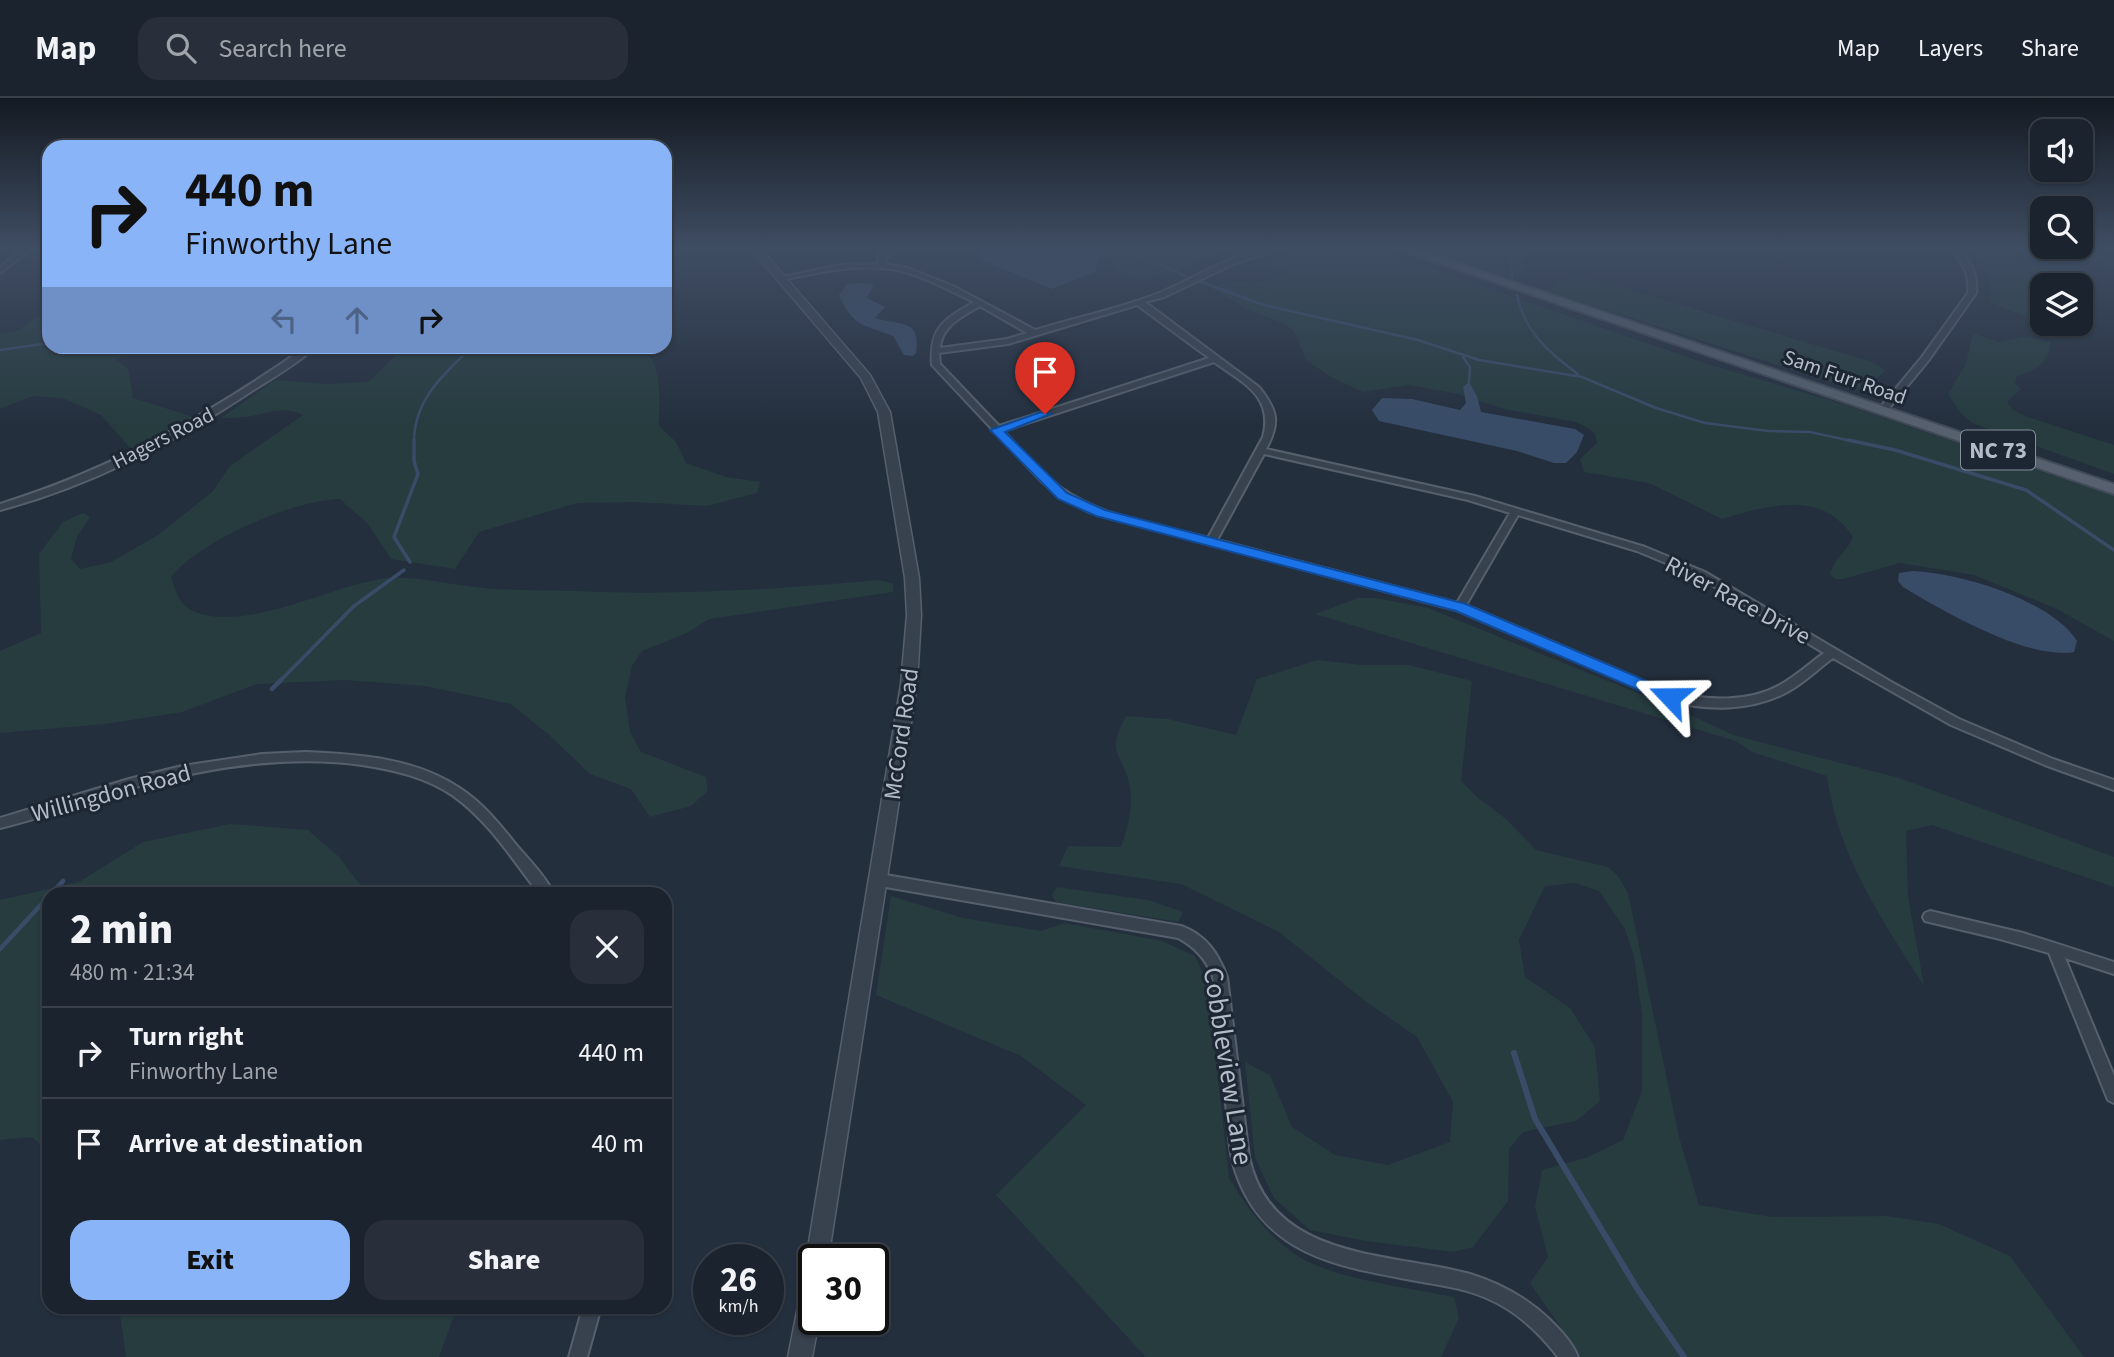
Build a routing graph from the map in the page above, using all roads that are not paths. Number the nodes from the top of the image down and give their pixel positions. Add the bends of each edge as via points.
1 (807, 308) edge
2 (971, 308) edge
3 (990, 308) edge
4 (1118, 308) edge
5 (1147, 308) edge
6 (1577, 308) edge
7 (1961, 308) edge
8 (1032, 332) junction
9 (934, 351) junction
10 (301, 354) edge
11 (1215, 359) junction
12 (1882, 411) junction
13 (996, 430) junction
14 (1260, 450) junction
15 (2114, 489) edge
16 (0, 506) edge
17 (1516, 511) junction
18 (1211, 541) junction
19 (1461, 607) junction
20 (1833, 652) junction
21 (2114, 785) edge
22 (0, 823) edge
23 (880, 880) junction
24 (541, 887) edge
25 (1930, 917) dead end
26 (2054, 948) junction
27 (2114, 968) edge
28 (2114, 1095) edge
29 (820, 1244) edge
30 (590, 1314) edge
31 (804, 1335) edge
32 (578, 1357) edge
33 (800, 1357) edge
34 (1569, 1357) edge

1 - 23 street, McCord Road via 866,377 880,401 912,578 909,684
2 - 9 street via 937,332
3 - 8 street
4 - 8 street
5 - 11 street
6 - 12 main road, Sam Furr Road / NC 73
7 - 12 street
8 - 9 street via 990,345
9 - 13 street via 936,365 946,378
10 - 16 street, Hagers Road via 235,400 160,441 73,482
11 - 13 street
11 - 14 street via 1266,402 1273,418
12 - 15 main road, Sam Furr Road / NC 73
13 - 18 street via 1063,496 1101,513
14 - 17 street, River Race Drive
14 - 18 street
17 - 19 street
17 - 20 street, River Race Drive via 1679,564
18 - 19 street
19 - 20 street via 1670,697 1693,702 1753,699 1782,690
20 - 21 street, River Race Drive via 1955,722
22 - 24 street, Willingdon Road via 150,778 198,769 325,757 376,761 439,781 471,804
23 - 29 street, McCord Road
23 - 34 street, Cobbleview Lane via 1181,932 1201,943 1220,977 1244,1173 1266,1211 1294,1237 1326,1253 1469,1283 1497,1294 1536,1318
25 - 26 street via 1990,928
26 - 27 street
26 - 28 street
30 - 32 street
31 - 33 street

